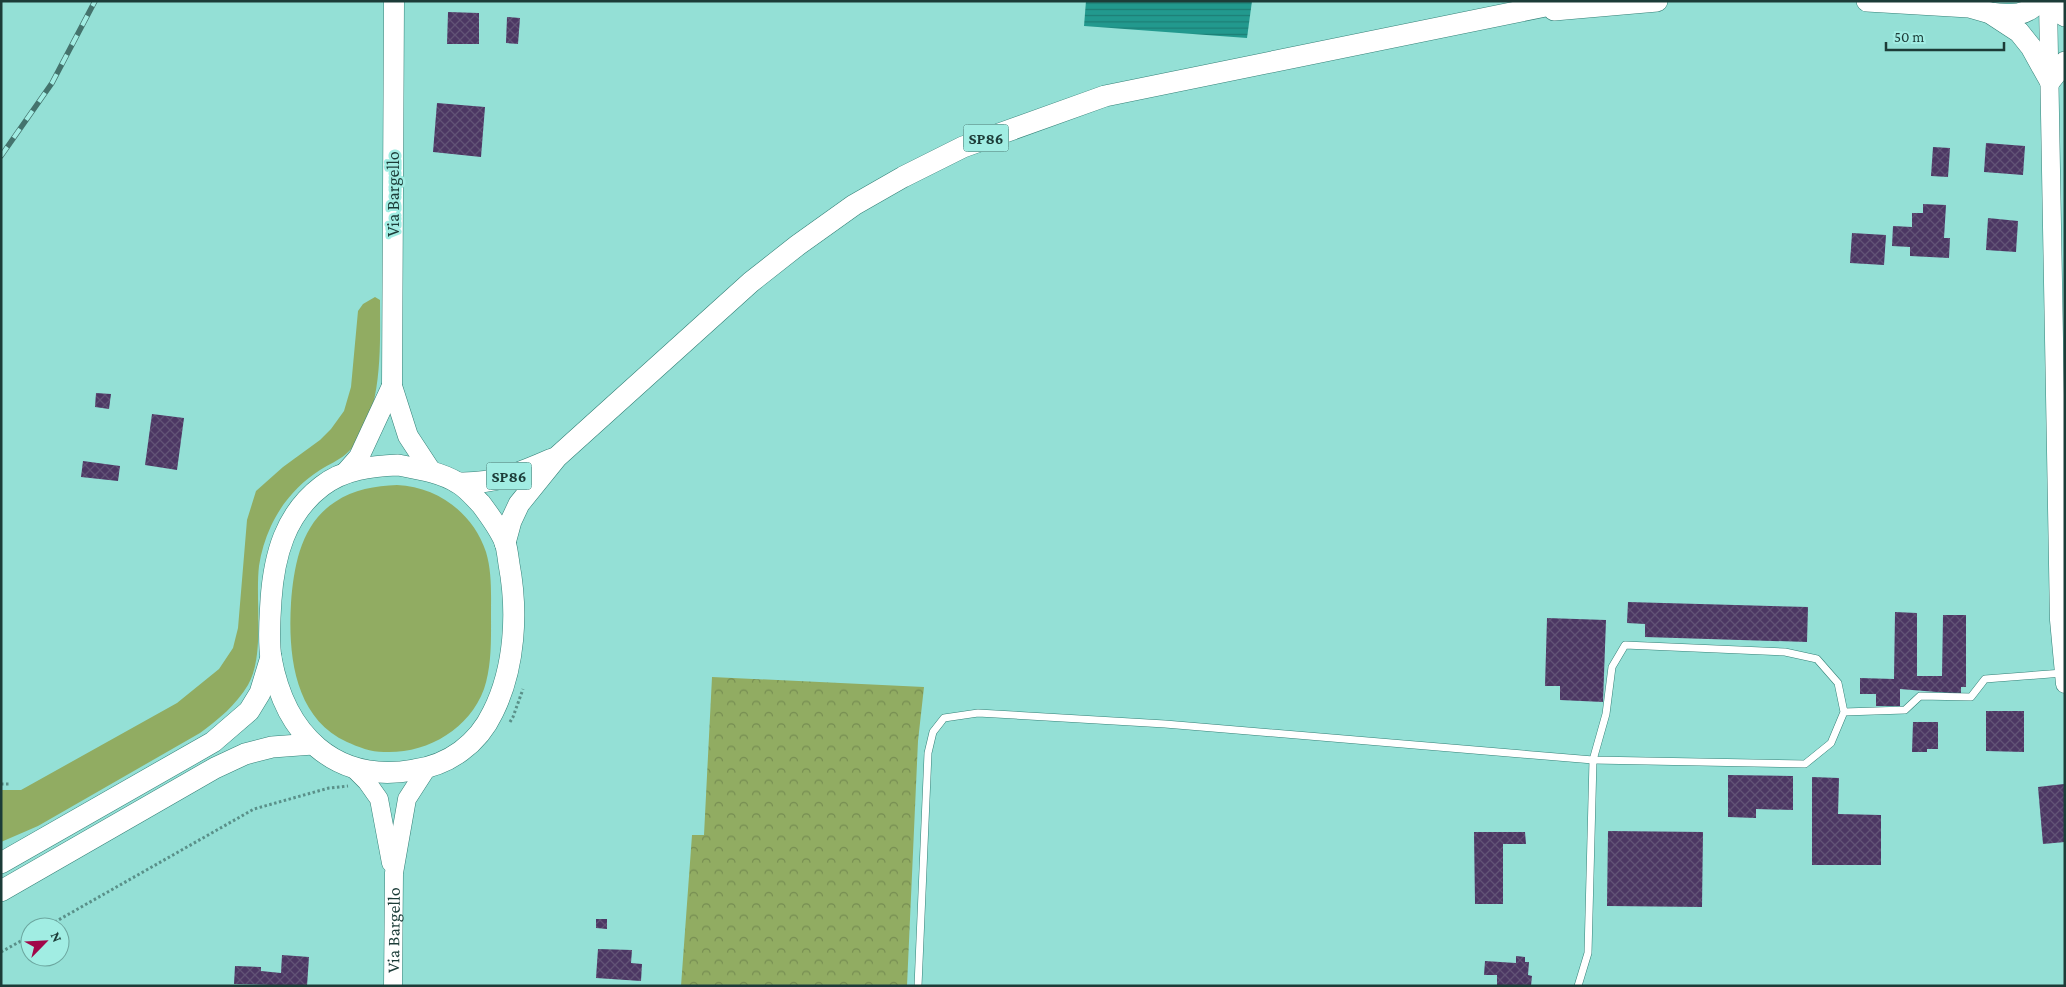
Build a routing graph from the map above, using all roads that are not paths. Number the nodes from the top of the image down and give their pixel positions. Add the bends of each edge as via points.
1 (394, 1) edge
2 (1554, 1) edge
3 (1570, 1) edge
4 (1657, 1) edge
5 (1867, 1) edge
6 (2039, 1) edge
7 (2048, 1) edge
8 (2053, 1) edge
9 (1990, 13) junction
10 (1509, 14) junction
11 (2065, 16) edge
12 (2065, 62) edge
13 (2050, 81) junction
14 (392, 386) junction
15 (557, 456) junction
16 (431, 471) junction
17 (345, 473) junction
18 (459, 483) junction
19 (505, 543) junction
20 (271, 657) junction
21 (2064, 679) edge
22 (1844, 712) junction
23 (313, 744) junction
24 (1593, 760) junction
25 (427, 768) junction
26 (351, 777) junction
27 (1, 864) edge
28 (394, 873) junction
29 (1, 891) edge
30 (393, 986) edge
31 (918, 986) edge
32 (1578, 986) edge

1 - 14 main road, Via Bargello
2 - 10 main road
3 - 10 main road, SP86
4 - 10 main road
5 - 9 main road via 1969,8
6 - 9 main road via 2025,14
7 - 13 street
8 - 11 main road
9 - 13 main road via 2019,32 2031,46
10 - 15 main road, SP86 via 1105,96 963,147 862,200 798,245 751,282
12 - 13 main road
13 - 21 street via 2059,620
14 - 16 main road, Via Bargello via 408,436
14 - 17 main road, Via Bargello via 359,457
15 - 18 main road, SP86 via 501,479 482,484
15 - 19 main road, SP86 via 519,504
16 - 17 main road via 373,466
16 - 18 main road
17 - 20 main road via 322,486 297,510 287,527 278,550 273,579
18 - 19 main road via 493,520
19 - 25 main road via 512,578 514,630 501,697 487,726 468,747
20 - 23 main road via 282,698
20 - 27 main road via 260,693 249,711 213,742
21 - 22 lane via 1985,679 1971,697 1920,696 1905,710
22 - 24 lane via 1831,742 1805,764
22 - 24 lane via 1838,683 1817,659 1785,652 1625,645 1612,667 1606,714
23 - 26 main road
23 - 29 main road via 272,747 245,754 215,768
24 - 31 lane via 1165,724 978,712 944,718 933,732 928,754
24 - 32 lane via 1588,952
25 - 26 main road
25 - 28 street, Via Bargello via 407,799
26 - 28 street, Via Bargello via 367,782 379,799
28 - 30 street, Via Bargello

